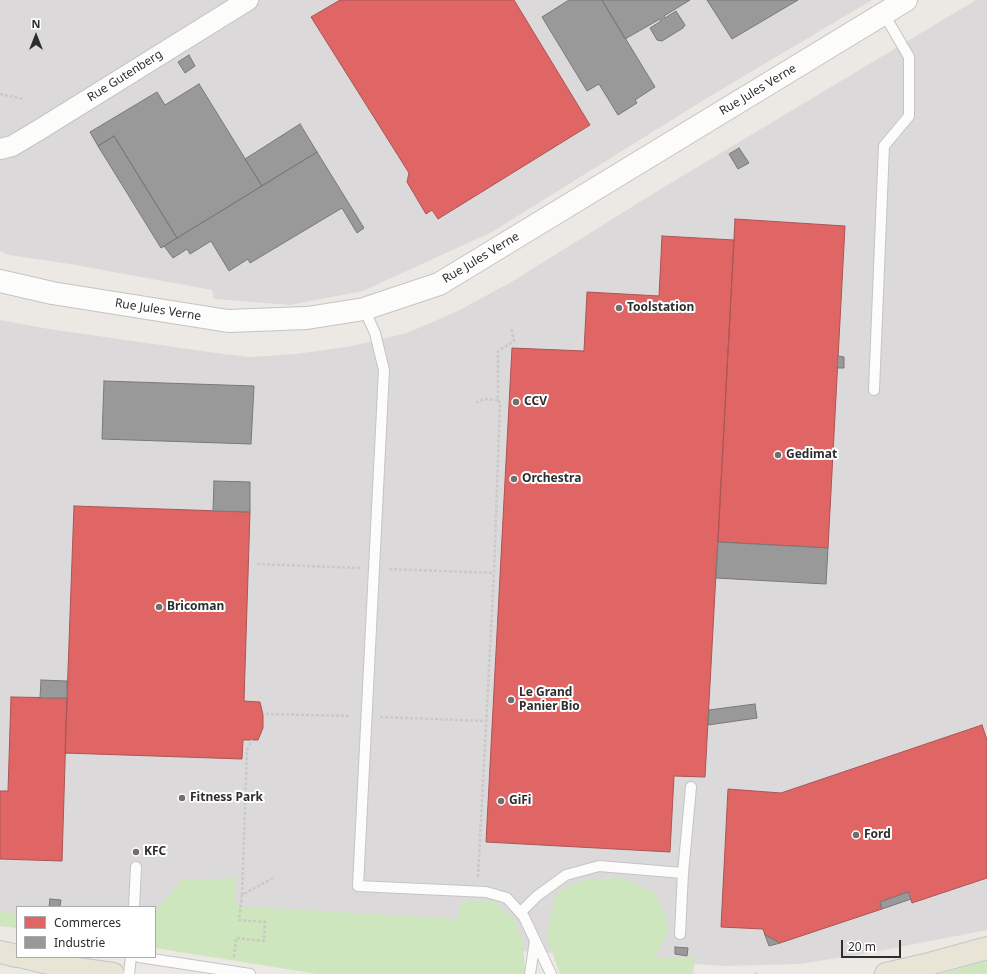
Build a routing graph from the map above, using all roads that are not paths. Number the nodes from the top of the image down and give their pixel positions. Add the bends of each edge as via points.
1 (248, 0) edge
2 (906, 0) edge
3 (884, 14) junction
4 (0, 149) edge
5 (0, 281) edge
6 (364, 308) junction
7 (874, 390) dead end
8 (691, 787) dead end
9 (136, 866) dead end
10 (683, 873) junction
11 (134, 906) edge
12 (520, 912) junction
13 (680, 934) dead end
14 (535, 940) junction
15 (987, 948) edge
16 (27, 958) edge
17 (131, 958) edge
18 (146, 958) edge
19 (113, 974) edge
20 (129, 974) edge
21 (250, 974) edge
22 (530, 974) edge
23 (551, 974) edge
24 (886, 974) edge

1 - 4 street, Rue Gutenberg via 12,146
2 - 3 main road, Rue Jules Verne
3 - 6 main road, Rue Jules Verne via 439,284
3 - 7 lane via 909,57 909,116 884,146
5 - 6 main road, Rue Jules Verne via 52,293 228,321 307,318
6 - 12 lane via 375,333 384,370 358,886 486,892 507,898
8 - 10 lane
9 - 11 lane
10 - 12 lane via 598,866 566,874 536,896
10 - 13 lane
12 - 14 lane
14 - 22 lane
14 - 23 lane
15 - 24 main road
16 - 19 main road
17 - 20 lane
18 - 21 lane

